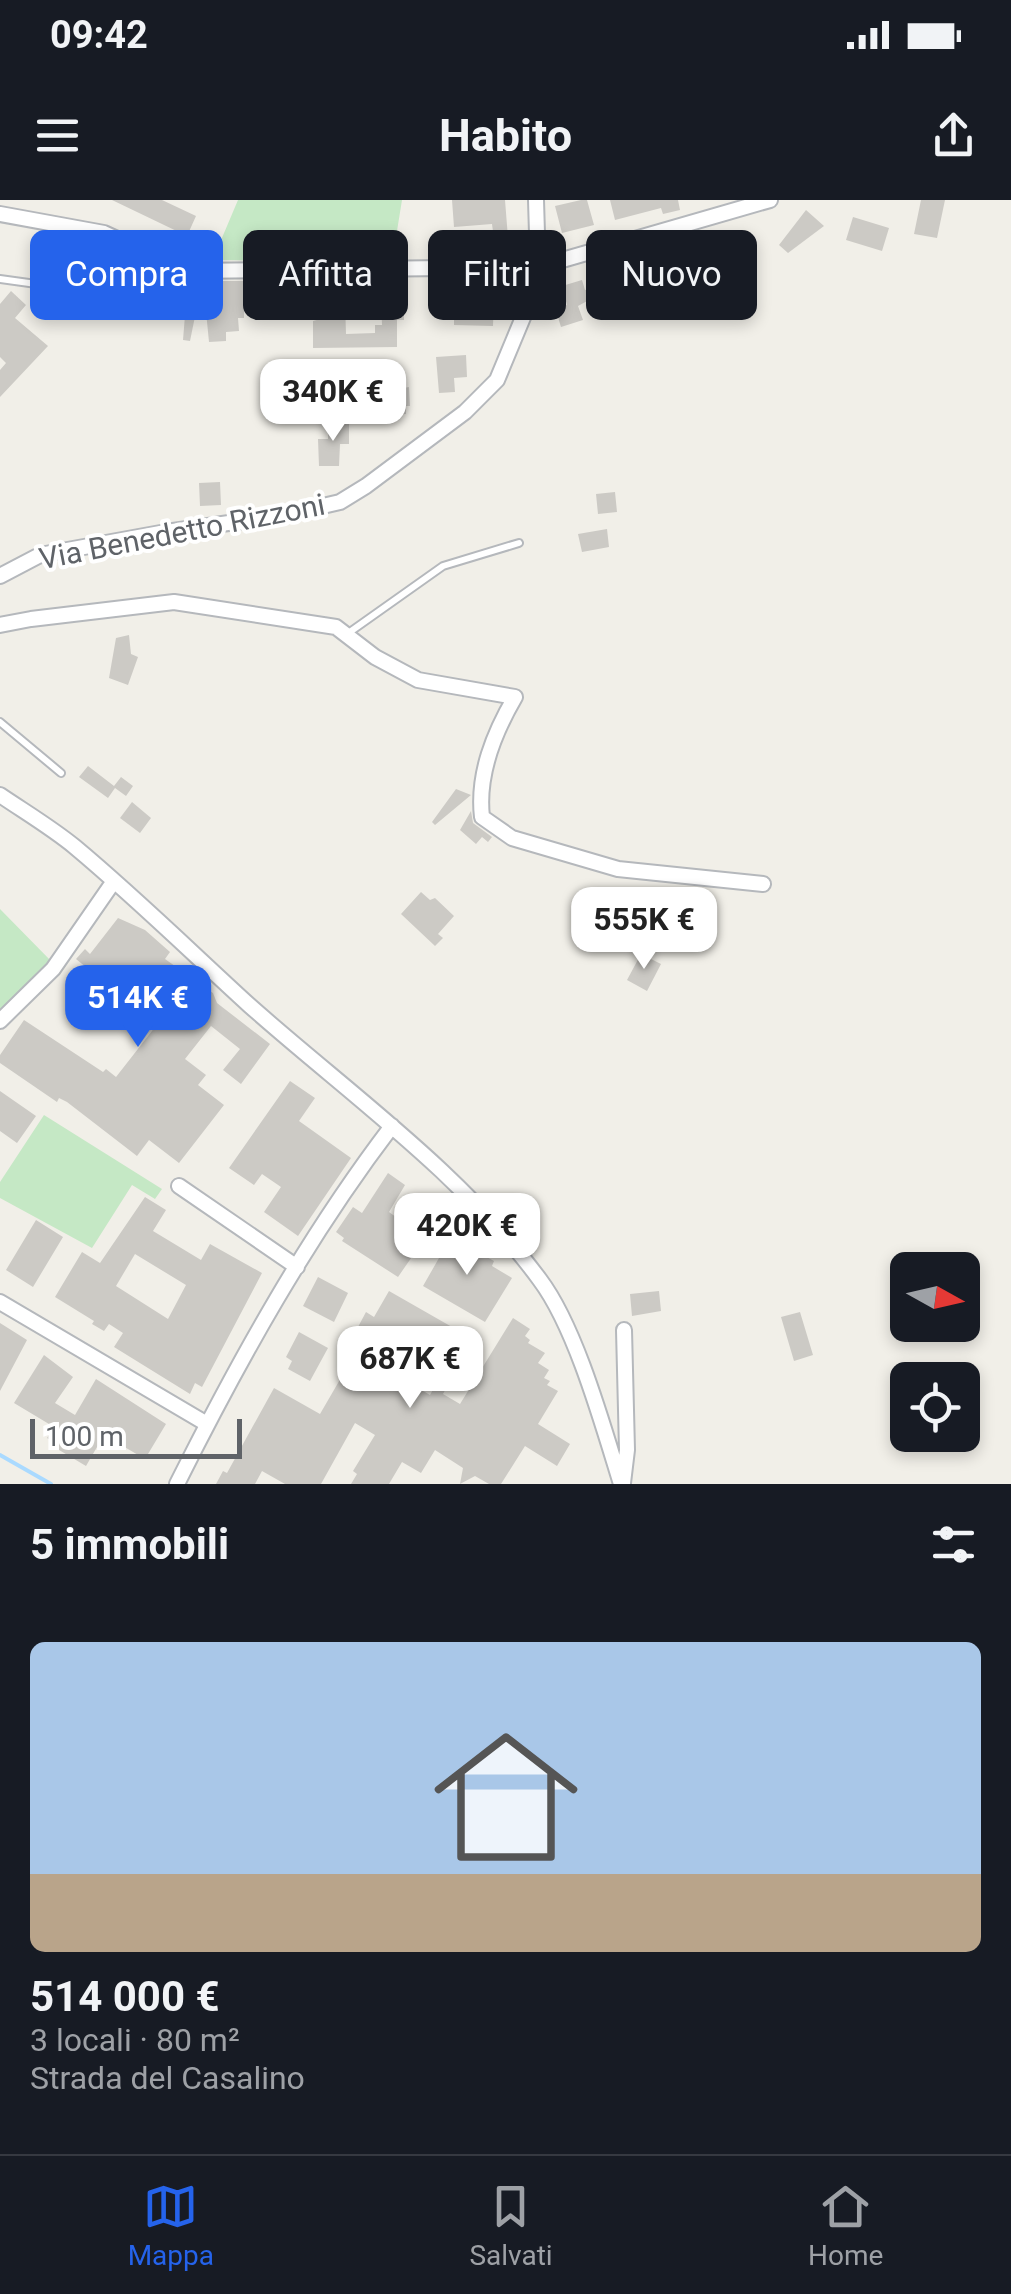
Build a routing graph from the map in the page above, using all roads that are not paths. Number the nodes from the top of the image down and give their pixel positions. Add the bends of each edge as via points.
1 (536, 200) edge
2 (770, 200) edge
3 (0, 214) edge
4 (88, 230) edge
5 (537, 230) edge
6 (566, 259) edge
7 (428, 268) edge
8 (223, 271) edge
9 (0, 279) edge
10 (30, 283) edge
11 (522, 320) edge
12 (519, 543) dead end
13 (0, 576) edge
14 (0, 625) edge
15 (346, 634) junction
16 (0, 722) edge
17 (61, 773) dead end
18 (0, 795) edge
19 (114, 882) junction
20 (763, 884) dead end
21 (6, 1016) edge
22 (392, 1126) junction
23 (179, 1186) dead end
24 (298, 1267) junction
25 (0, 1302) edge
26 (624, 1330) dead end
27 (207, 1424) junction
28 (177, 1484) edge
29 (622, 1484) edge

1 - 5 street, Via Benedetto Rizzoni
2 - 6 street
3 - 4 street
7 - 8 street
9 - 10 lane
11 - 13 street, Via Benedetto Rizzoni via 496,380 465,412 340,502 40,554
12 - 15 lane via 443,566
14 - 15 street via 174,602 336,627
15 - 20 street via 418,680 515,697 497,728 480,796 482,817 496,830 618,869
16 - 17 lane
18 - 19 street
19 - 21 street via 53,969
19 - 22 street
22 - 24 street
22 - 29 street via 542,1282
23 - 24 street
24 - 27 street
25 - 27 street
26 - 29 street
27 - 28 street

